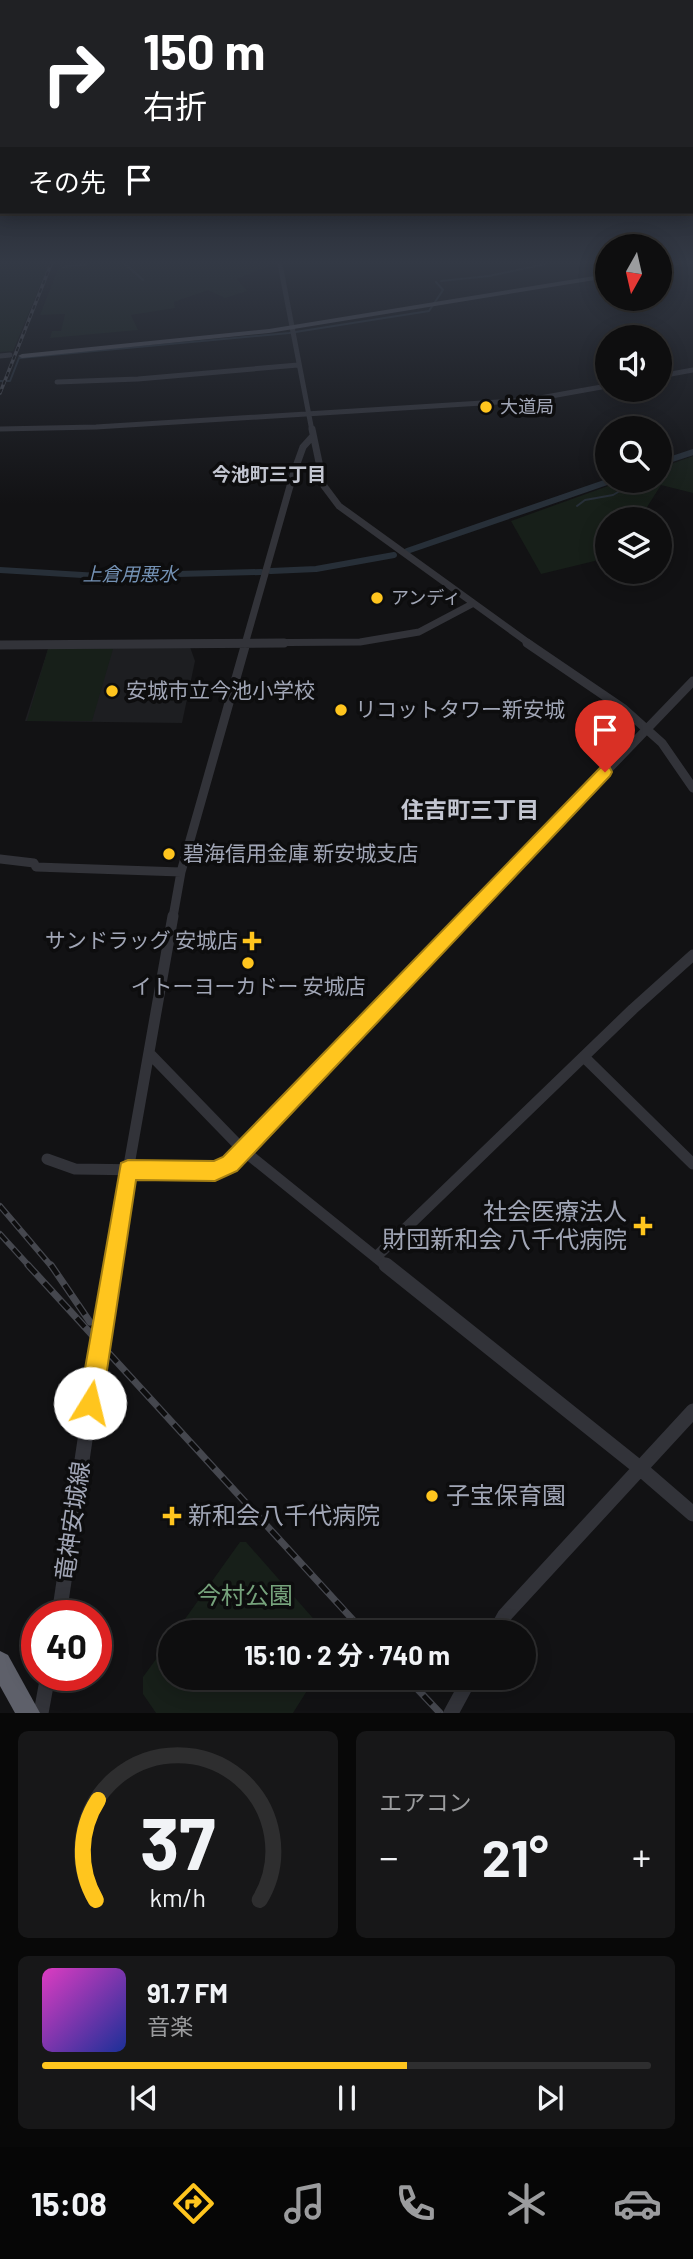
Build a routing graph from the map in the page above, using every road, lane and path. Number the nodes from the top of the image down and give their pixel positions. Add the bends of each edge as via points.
1 (123, 344) edge
2 (294, 344) edge
3 (23, 354) dead end
4 (9, 355) dead end
5 (0, 356) edge
6 (298, 365) junction
7 (693, 370) edge
8 (672, 374) edge
9 (57, 382) dead end
10 (595, 388) edge
11 (308, 414) junction
12 (0, 429) edge
13 (312, 437) junction
14 (472, 604) junction
15 (246, 641) junction
16 (0, 645) edge
17 (693, 681) edge
18 (648, 728) junction
19 (693, 788) edge
20 (0, 859) edge
21 (181, 872) junction
22 (693, 955) edge
23 (150, 1054) junction
24 (584, 1057) junction
25 (244, 1151) junction
26 (47, 1159) dead end
27 (693, 1164) edge
28 (128, 1170) junction
29 (376, 1257) junction
30 (693, 1411) edge
31 (641, 1469) junction
32 (693, 1514) edge
33 (60, 1600) edge
34 (502, 1620) edge
35 (0, 1663) edge
36 (463, 1690) edge
37 (45, 1691) edge
38 (28, 1713) edge
39 (41, 1713) edge
40 (451, 1713) edge

1 - 3 main road
2 - 6 street
4 - 5 street
6 - 9 street
6 - 11 street
7 - 8 street
10 - 11 street via 529,400
11 - 12 street
11 - 13 street
13 - 14 street via 324,486 338,506
13 - 15 street, 竜神安城線 via 298,461
14 - 15 street via 419,632 387,638
14 - 18 street
15 - 16 street
15 - 21 street, 竜神安城線
17 - 18 street
18 - 19 street
18 - 25 street
20 - 21 street via 36,867
21 - 23 street, 竜神安城線
22 - 24 street
23 - 25 street
23 - 28 street, 竜神安城線
24 - 27 street
24 - 29 street
25 - 28 street via 215,1171
25 - 29 street
26 - 28 street via 75,1169
28 - 33 street, 竜神安城線
29 - 31 street
30 - 31 street
31 - 32 street
31 - 34 street
35 - 38 highway
36 - 40 street
37 - 39 street

